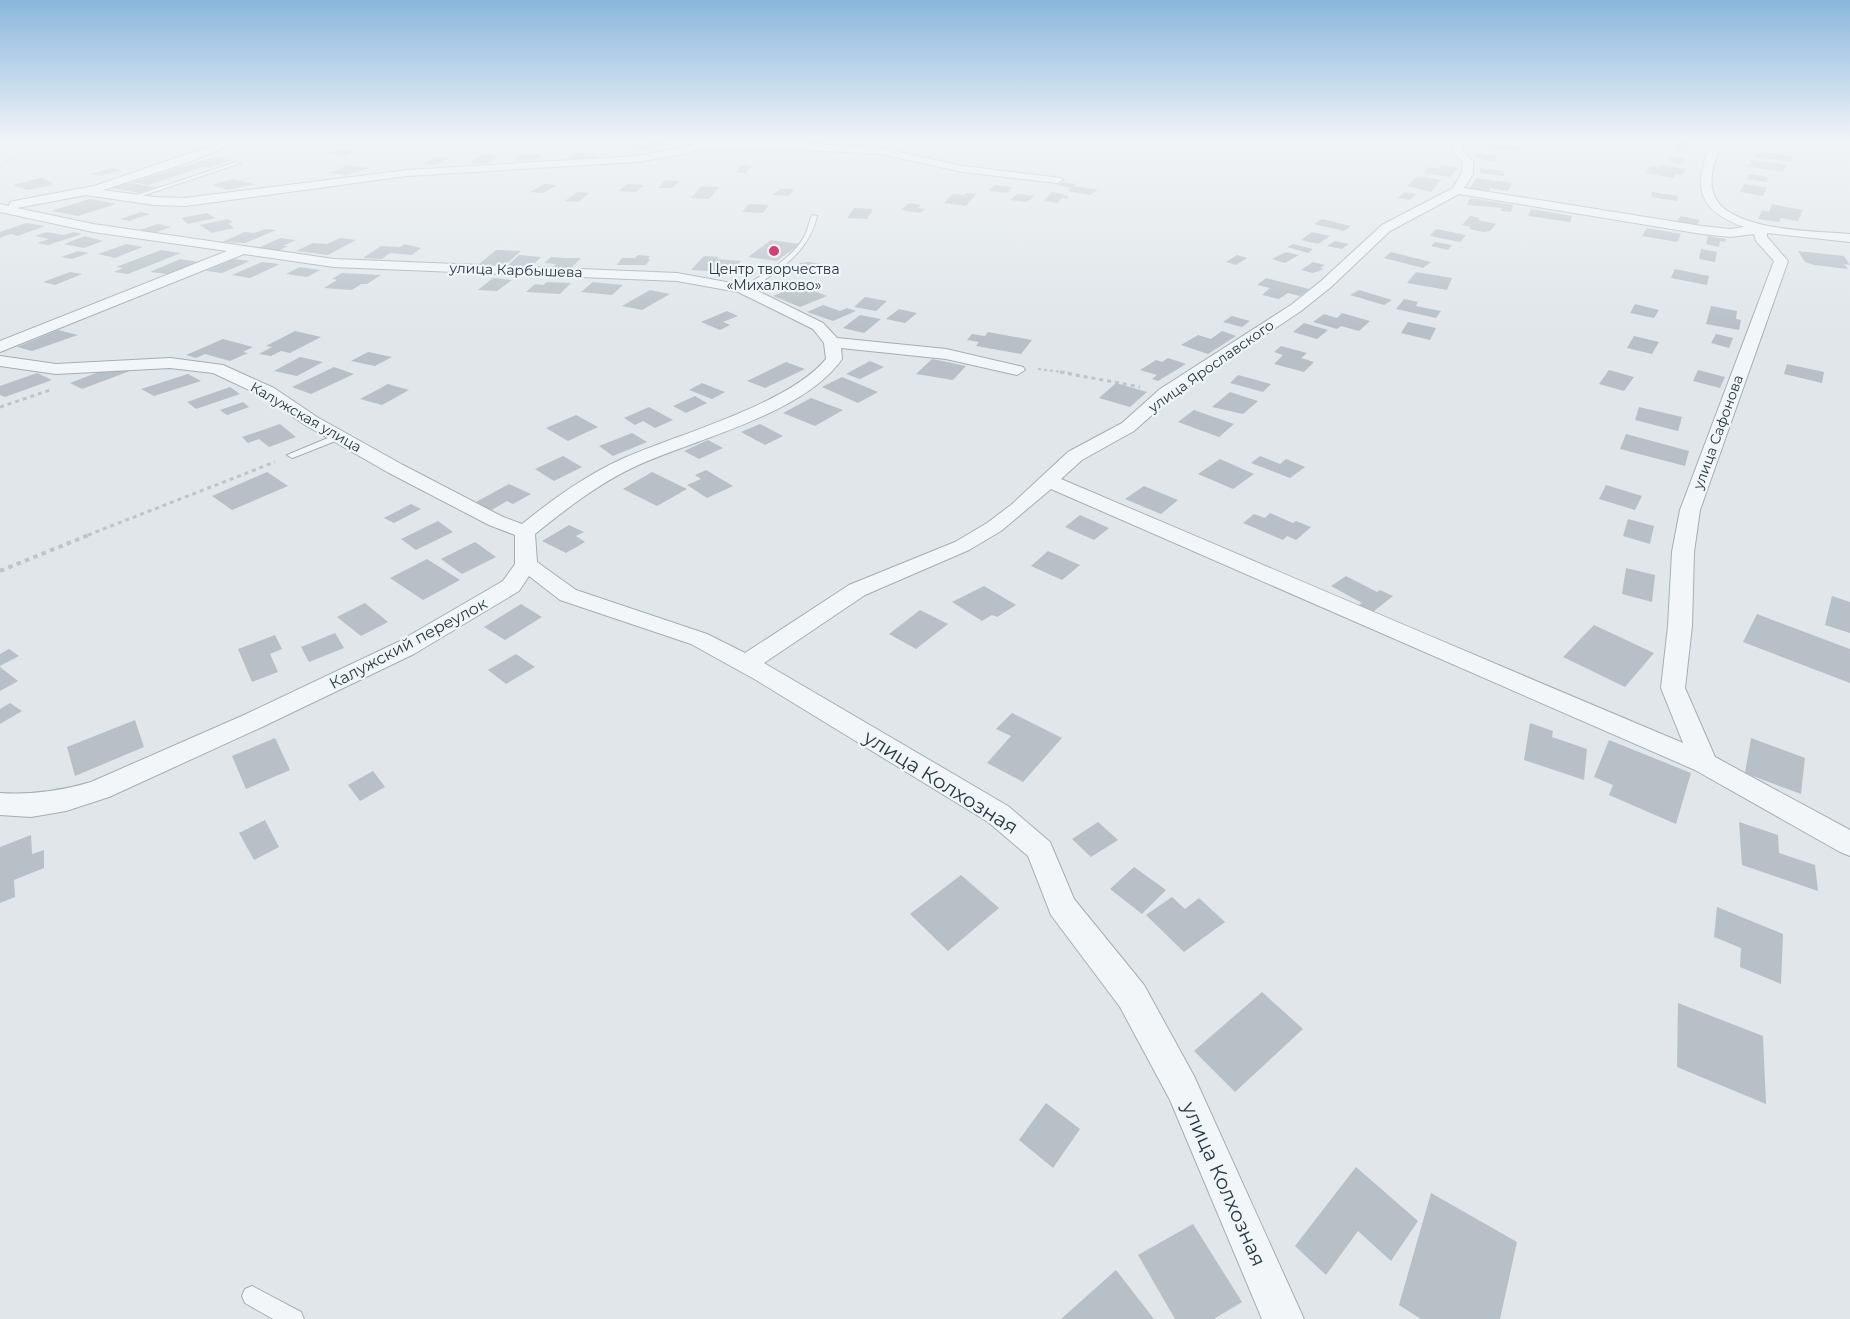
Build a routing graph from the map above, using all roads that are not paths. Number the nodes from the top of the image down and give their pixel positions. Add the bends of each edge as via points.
1 (27, 204) edge
2 (1429, 204) edge
3 (1540, 204) edge
4 (1713, 204) edge
5 (0, 208) edge
6 (814, 216) dead end
7 (1760, 229) junction
8 (1850, 238) edge
9 (241, 251) junction
10 (745, 290) junction
11 (832, 342) junction
12 (0, 347) edge
13 (0, 361) edge
14 (1017, 370) dead end
15 (340, 436) junction
16 (292, 455) road end
17 (1049, 481) junction
18 (525, 532) junction
19 (526, 564) junction
20 (746, 664) junction
21 (1704, 763) junction
22 (0, 804) edge
23 (1850, 844) edge
24 (252, 1296) dead end
25 (294, 1319) edge
26 (1283, 1319) edge

1 - 5 street
2 - 17 street, улица Ярославского via 1386,228 1296,308 1166,393 1128,426 1076,456
3 - 7 street via 1702,230 1730,233
4 - 7 street via 1717,209
5 - 9 street, улица Карбышева via 93,228
6 - 10 lane via 812,229 800,249
7 - 8 street
7 - 21 street, улица Сафонова via 1761,238 1781,261 1690,510 1683,552 1673,688
9 - 10 street, улица Карбышева via 334,263 678,277
9 - 12 street
10 - 11 street, улица Карбышева via 818,326
11 - 14 street via 946,354
11 - 18 street via 834,359 819,378 769,404 627,464 571,497
13 - 15 street, Калужская улица via 56,369 170,363 217,368 268,392
15 - 16 lane
15 - 18 street, Калужская улица via 463,504
17 - 20 street, улица Ярославского via 994,527 962,546 857,590
17 - 21 street
18 - 19 street
19 - 20 street, улица Колхозная via 568,595 699,639
19 - 22 street, Калужский переулок via 503,592 406,648 243,726 91,793 31,806
20 - 26 street, улица Колхозная via 998,814 1035,845 1045,860 1062,906 1132,996 1182,1088
21 - 23 street
24 - 25 lane

